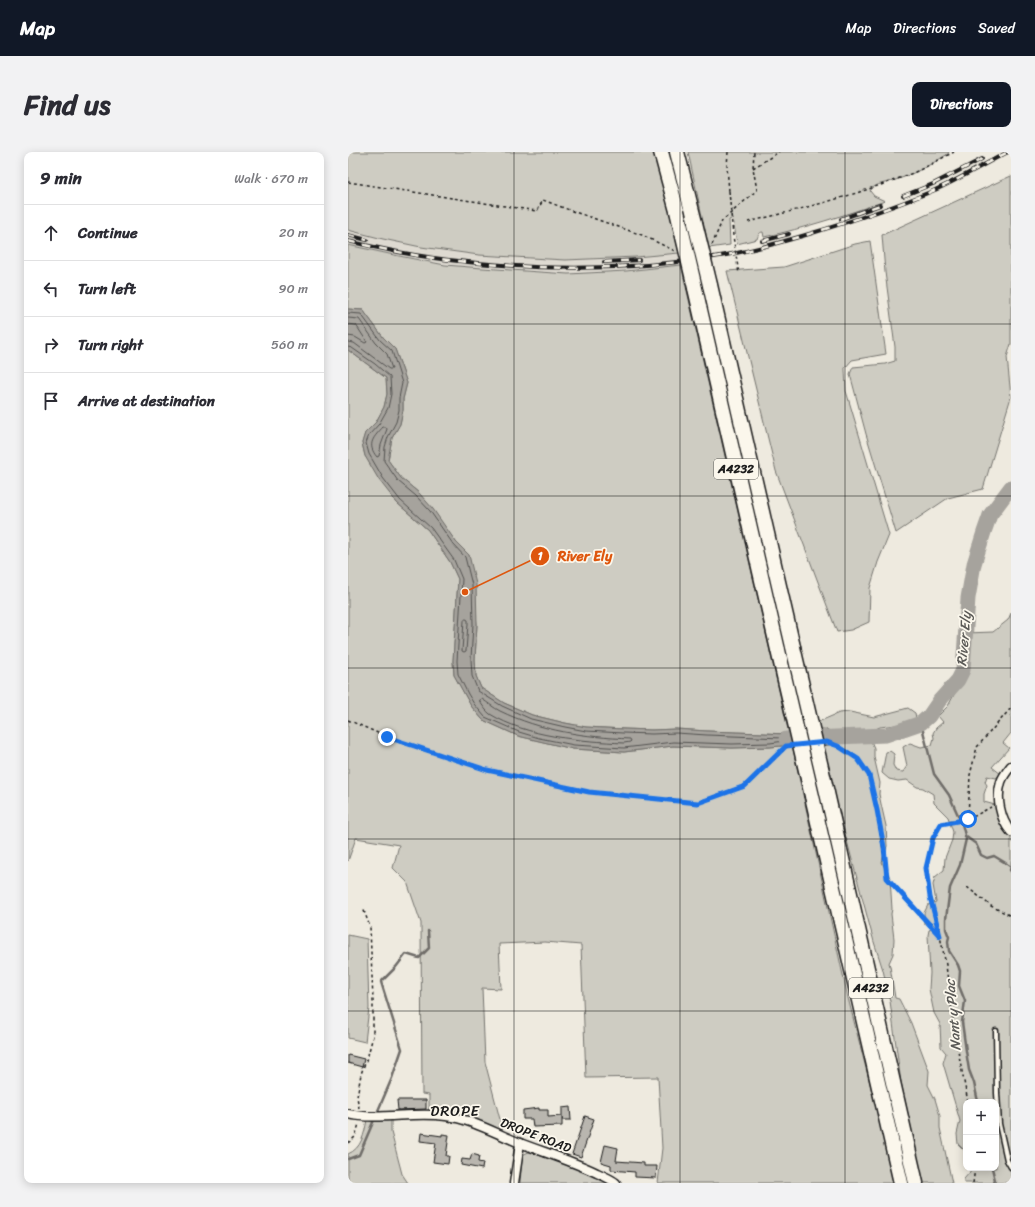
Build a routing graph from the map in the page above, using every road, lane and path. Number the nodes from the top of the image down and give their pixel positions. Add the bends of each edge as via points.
1 (661, 152) edge
2 (677, 152) edge
3 (728, 152) edge
4 (754, 152) edge
5 (779, 152) edge
6 (954, 152) edge
7 (753, 168) junction
8 (348, 182) edge
9 (748, 222) dead end
10 (711, 248) dead end
11 (680, 253) dead end
12 (739, 274) dead end
13 (1011, 708) edge
14 (348, 720) edge
15 (827, 742) dead end
16 (793, 746) dead end
17 (1011, 766) edge
18 (991, 807) dead end
19 (968, 819) junction
20 (1011, 832) edge
21 (967, 887) dead end
22 (363, 908) dead end
23 (1011, 916) edge
24 (940, 936) junction
25 (996, 1031) dead end
26 (967, 1099) edge
27 (348, 1114) edge
28 (361, 1117) junction
29 (348, 1143) edge
30 (520, 1143) junction
31 (1011, 1167) edge
32 (975, 1171) edge
33 (514, 1183) edge
34 (616, 1183) edge
35 (901, 1183) edge
36 (916, 1183) edge
37 (973, 1183) edge

1 - 35 highway, A4232, bridge via 678,211
2 - 36 highway, A4232, bridge via 710,285
3 - 12 path, bridge via 733,236
4 - 7 path
5 - 7 path
6 - 9 path via 885,183
7 - 10 path via 757,190 722,221
8 - 11 path via 537,211 542,200 642,235
13 - 19 path via 977,747 970,775
14 - 16 path via 387,737 487,770 589,792 698,803 745,786 786,746
15 - 24 path via 858,759 869,775 884,847 887,878
17 - 20 street via 999,791 1003,820
18 - 19 path
19 - 24 path via 941,824 933,838 926,868
21 - 23 path via 991,906
22 - 28 path via 370,927 373,1036 361,1074 357,1098
24 - 26 path
25 - 31 lane via 1000,1124
27 - 28 street, DROPE ROAD
28 - 29 path via 355,1137
28 - 30 street, DROPE ROAD via 426,1114 448,1116 486,1128
30 - 33 street
30 - 34 street, DROPE ROAD via 562,1157
32 - 37 path

